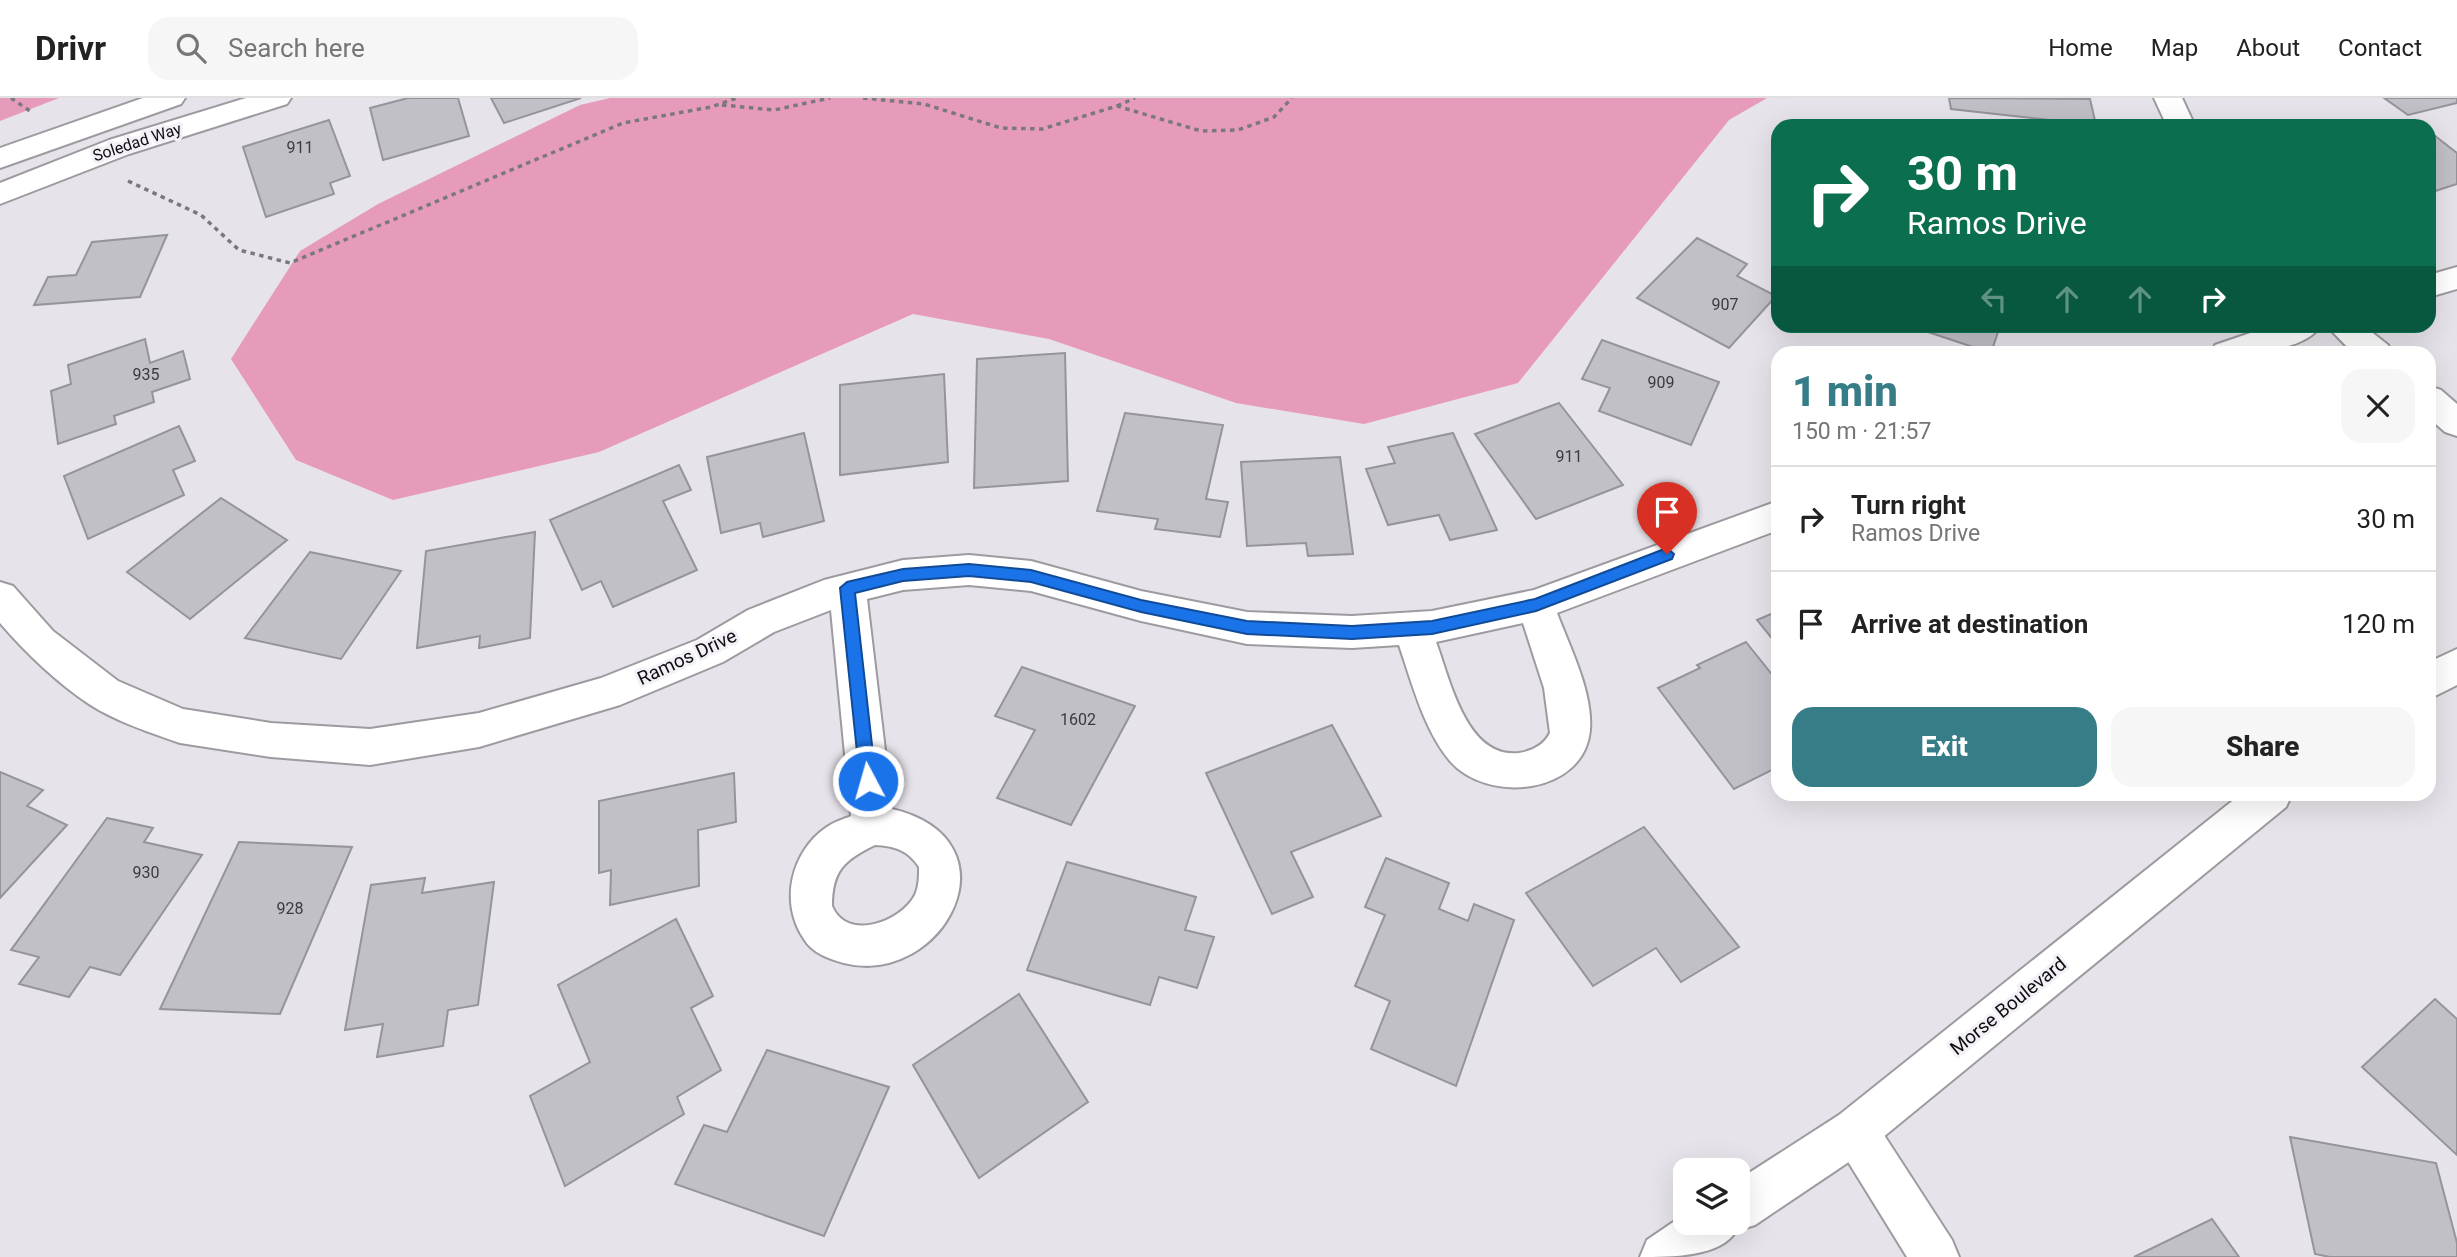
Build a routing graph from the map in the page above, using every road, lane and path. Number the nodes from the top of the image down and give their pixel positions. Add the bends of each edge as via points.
1 (11, 98) edge
2 (171, 98) edge
3 (277, 98) edge
4 (737, 98) edge
5 (831, 98) edge
6 (863, 98) edge
7 (1135, 98) edge
8 (1293, 98) edge
9 (2168, 98) edge
10 (721, 105) junction
11 (1116, 106) junction
12 (2178, 119) edge
13 (74, 130) junction
14 (0, 158) edge
15 (89, 158) junction
16 (0, 194) edge
17 (2457, 278) edge
18 (2436, 284) edge
19 (2285, 333) edge
20 (2351, 333) edge
21 (2249, 346) edge
22 (2367, 346) edge
23 (2436, 405) edge
24 (2457, 423) edge
25 (1771, 518) edge
26 (847, 588) junction
27 (0, 597) edge
28 (1536, 605) junction
29 (1412, 628) junction
30 (2457, 665) edge
31 (2436, 678) edge
32 (2263, 801) edge
33 (873, 826) dead end
34 (1855, 1131) junction
35 (1750, 1200) edge
36 (1697, 1235) edge
37 (1664, 1257) edge
38 (1935, 1257) edge

1 - 13 path via 40,117 57,114 68,119
2 - 13 street, Soledad Way
3 - 15 street, Soledad Way
4 - 10 path
5 - 10 path via 774,110
6 - 11 path via 924,104 1001,128 1042,129
7 - 11 path
8 - 11 path via 1274,117 1238,130 1201,131
9 - 12 street
10 - 15 path via 623,123 290,263 239,250 201,215 94,167
13 - 14 street, Soledad Way
15 - 16 street, Soledad Way
17 - 18 street
19 - 21 street
20 - 22 street
23 - 24 street
25 - 28 street, Ramos Drive
26 - 27 street, Ramos Drive via 761,621 710,651 606,693 479,730 370,747 271,740 180,726 104,693 40,642
26 - 29 street, Ramos Drive via 903,575 969,570 1031,576 1247,628 1352,632
26 - 33 street
28 - 29 street, Ramos Drive
28 - 29 street via 1569,711 1570,734 1559,755 1538,769 1511,772 1484,764 1462,747
30 - 31 street
32 - 34 street, Morse Boulevard
34 - 35 street, Morse Boulevard
34 - 38 street
36 - 37 street

